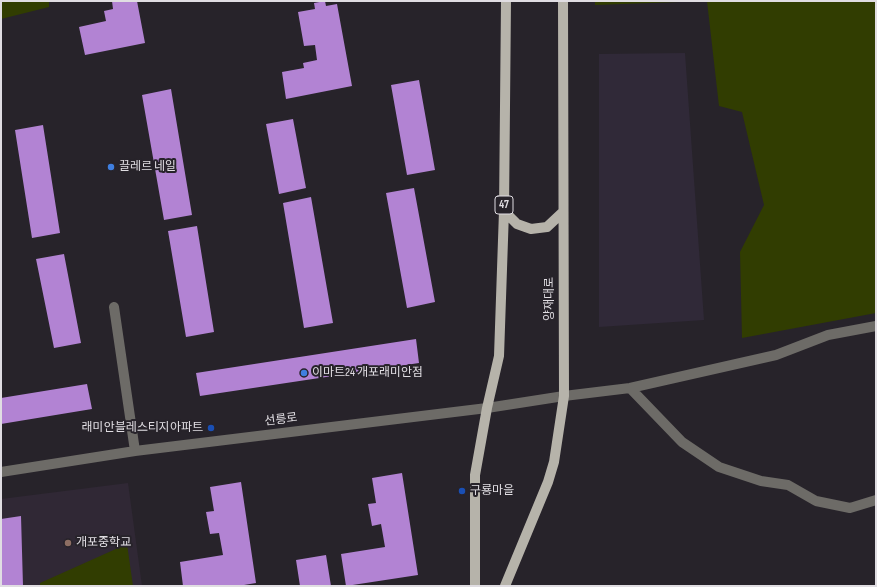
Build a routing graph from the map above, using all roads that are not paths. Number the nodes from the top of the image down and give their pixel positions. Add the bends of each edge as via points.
1 (506, 1) edge
2 (563, 1) edge
3 (504, 211) junction
4 (563, 212) junction
5 (114, 307) dead end
6 (876, 326) edge
7 (630, 388) junction
8 (564, 396) junction
9 (486, 408) junction
10 (135, 451) junction
11 (1, 472) edge
12 (876, 500) edge
13 (476, 586) edge
14 (505, 586) edge

1 - 3 main road, 47
2 - 4 main road, 양재대로
3 - 4 main road via 517,224 531,229 547,227
3 - 9 main road, 47 via 499,356
4 - 8 main road, 양재대로
5 - 10 street
6 - 7 street, 선릉로 via 828,335 776,355
7 - 8 street, 선릉로
7 - 12 street via 682,442 719,467 761,481 788,485 816,501 850,508
8 - 9 street, 선릉로
8 - 14 main road, 양재대로 via 554,462 548,482
9 - 10 street, 선릉로
9 - 13 main road, 47 via 475,475
10 - 11 street, 선릉로

